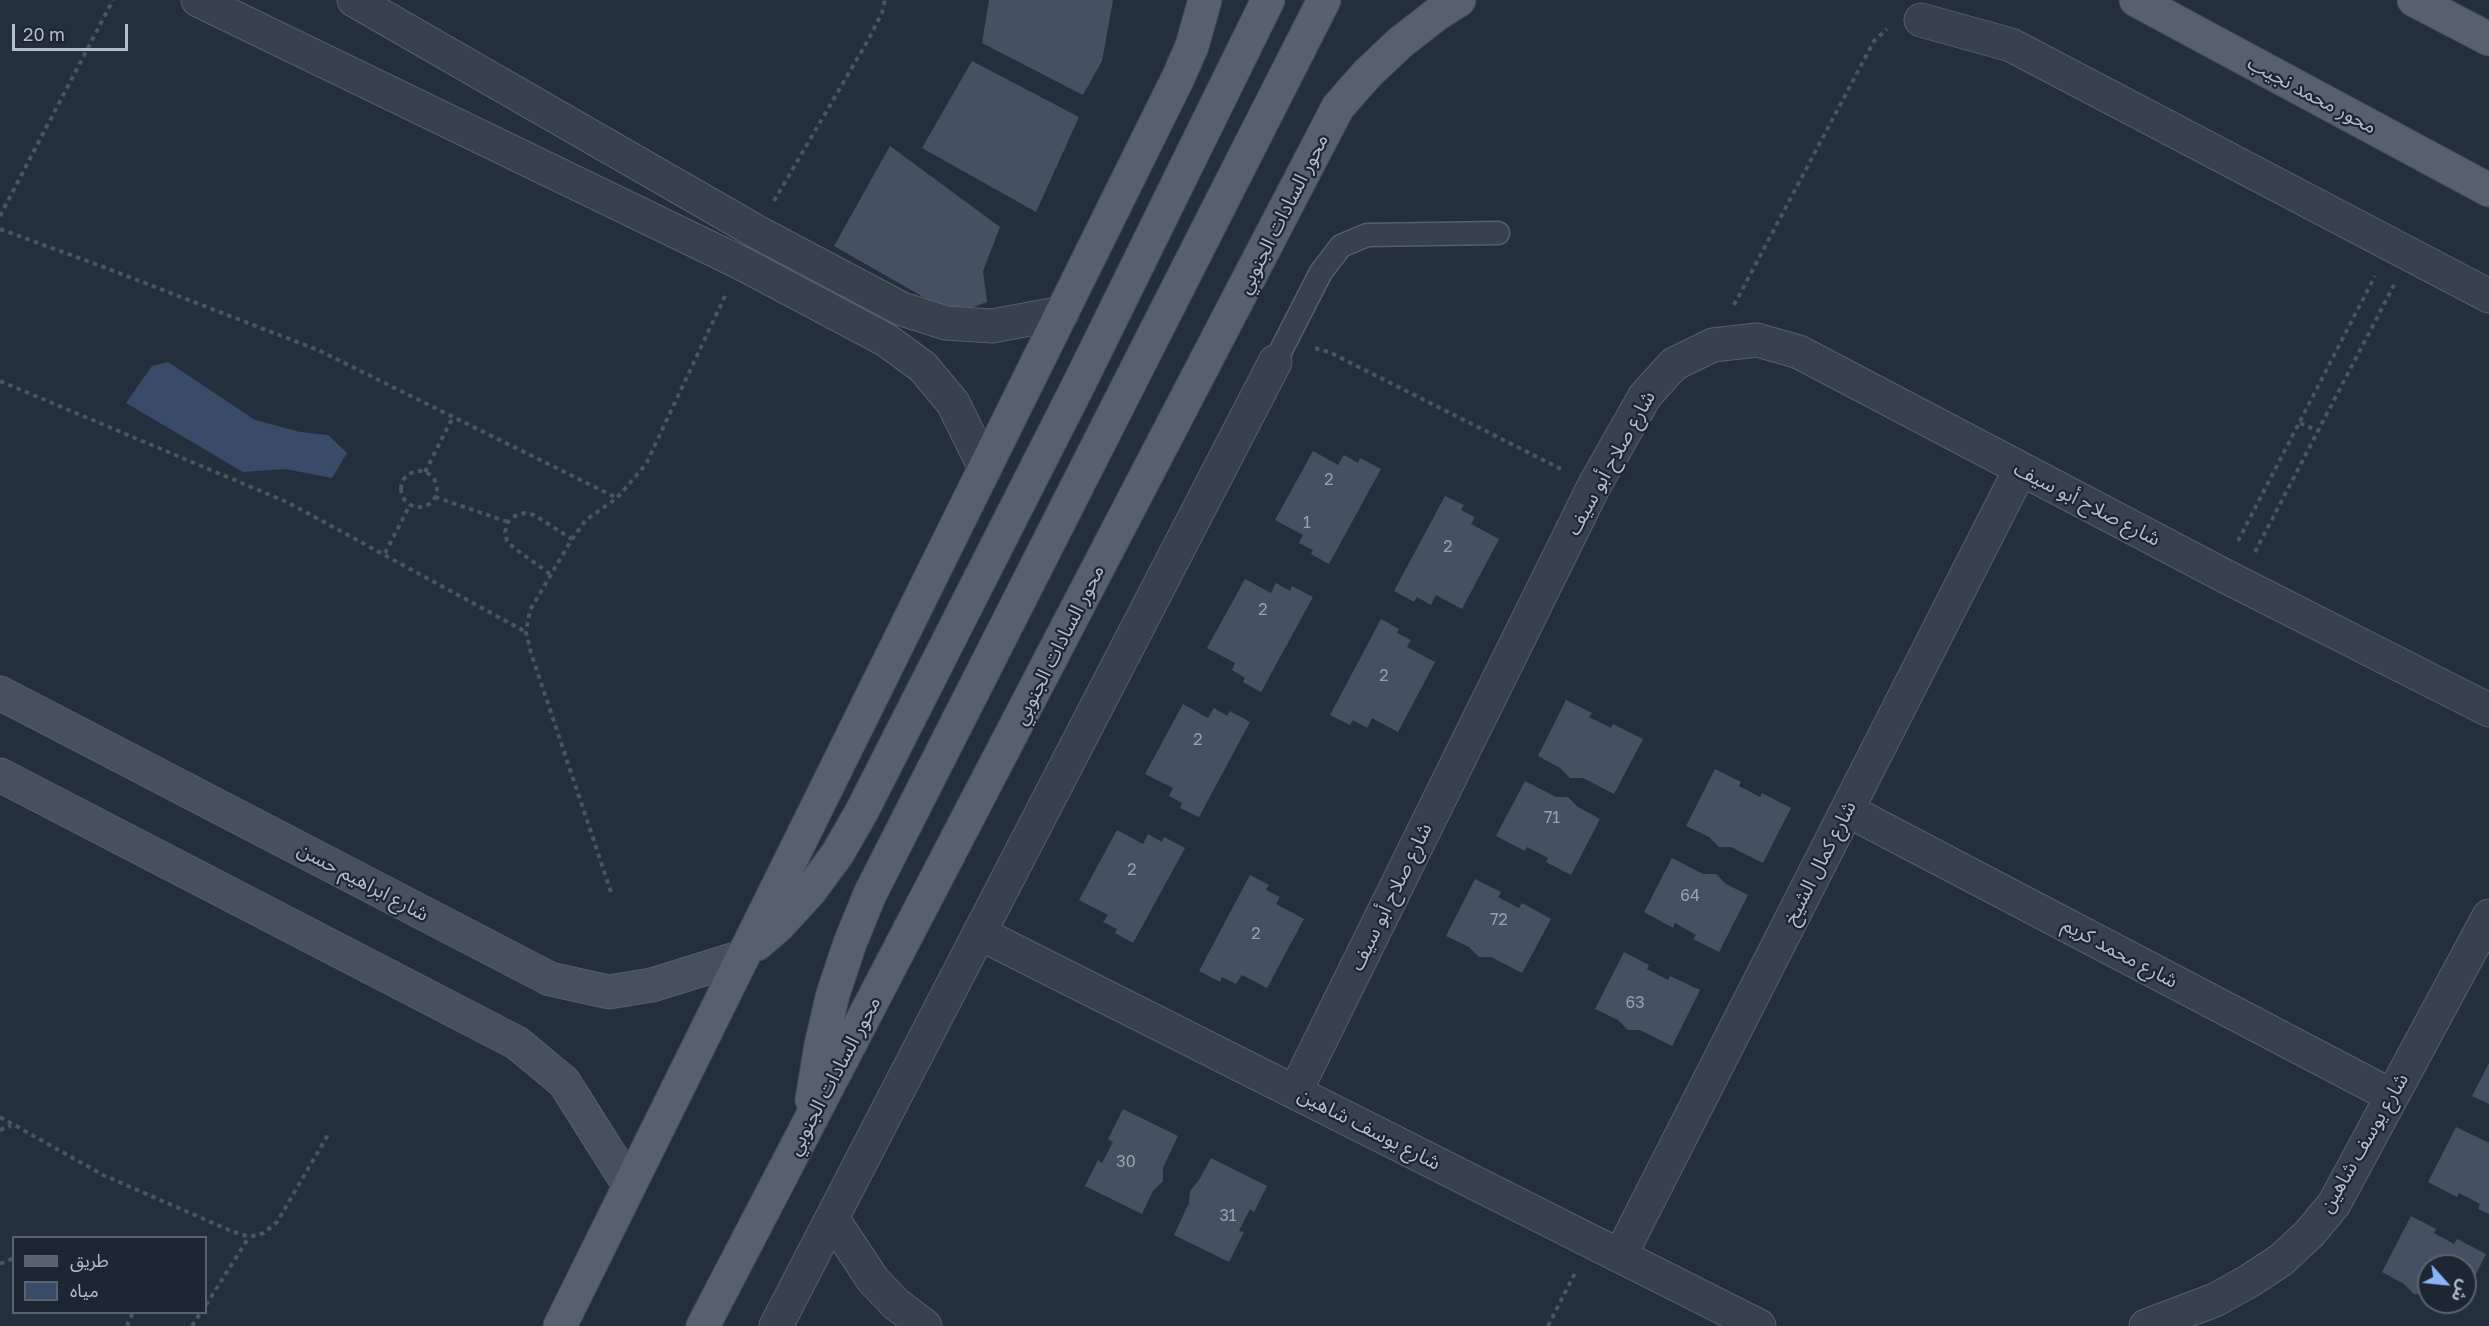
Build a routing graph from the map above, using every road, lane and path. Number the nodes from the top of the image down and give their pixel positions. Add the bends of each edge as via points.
1 (113, 0) edge
2 (354, 0) edge
3 (885, 0) edge
4 (1205, 0) edge
5 (1268, 0) edge
6 (1324, 0) edge
7 (2136, 0) edge
8 (2414, 0) edge
9 (219, 3) edge
10 (1445, 5) edge
11 (1921, 20) joint
12 (2489, 39) edge
13 (2489, 190) edge
14 (0, 216) edge
15 (0, 229) edge
16 (757, 232) junction
17 (1498, 233) dead end
18 (2400, 250) junction
19 (741, 263) junction
20 (2489, 296) edge
21 (1062, 313) junction
22 (1713, 345) junction
23 (1275, 362) junction
24 (0, 381) edge
25 (453, 417) junction
26 (2300, 423) junction
27 (2318, 431) junction
28 (985, 468) junction
29 (2020, 470) junction
30 (425, 472) junction
31 (1594, 486) junction
32 (435, 497) junction
33 (617, 498) junction
34 (410, 505) junction
35 (508, 522) junction
36 (572, 539) junction
37 (385, 553) junction
38 (550, 574) junction
39 (2230, 578) junction
40 (526, 632) junction
41 (0, 693) edge
42 (2489, 710) edge
43 (0, 774) edge
44 (1847, 810) junction
45 (611, 892) dead end
46 (2489, 916) edge
47 (980, 933) junction
48 (742, 957) junction
49 (1295, 1092) junction
50 (2392, 1096) junction
51 (0, 1117) edge
52 (12, 1126) junction
53 (809, 1126) junction
54 (0, 1130) edge
55 (329, 1133) dead end
56 (629, 1185) junction
57 (832, 1218) junction
58 (249, 1237) junction
59 (1606, 1249) junction
60 (207, 1303) edge
61 (560, 1326) edge
62 (703, 1326) edge
63 (776, 1326) edge
64 (925, 1326) edge
65 (1548, 1326) edge
66 (1759, 1326) edge
67 (2146, 1326) edge

1 - 14 path
2 - 16 street
3 - 16 path via 867,42
4 - 21 main road via 1178,78
5 - 48 main road via 862,811 810,891
6 - 53 main road via 870,894 833,994
7 - 13 main road, محور محمد نجيب
8 - 12 main road
9 - 19 street
10 - 53 main road, محور السادات الجنوبي via 1376,65 1338,107
11 - 18 street via 2011,45
11 - 22 path via 1894,22 1874,41
15 - 25 path via 318,350
16 - 19 street
16 - 21 street via 902,309 946,323 992,326
17 - 23 lane via 1367,235 1341,246 1321,272
18 - 20 street
18 - 26 path
18 - 27 path
19 - 28 street via 886,340 924,367 953,403
19 - 33 path via 646,465
21 - 28 main road
22 - 29 street, شارع صلاح أبو سيف via 1757,340 1799,352
22 - 31 street, شارع صلاح أبو سيف via 1674,364 1645,396
23 - 31 path via 1292,348 1331,353
23 - 47 street
24 - 37 path via 289,503
25 - 30 path
25 - 33 path
26 - 27 path
26 - 39 path
27 - 39 path
28 - 48 main road
29 - 39 street, شارع صلاح أبو سيف
29 - 44 street, شارع كمال الشيخ
30 - 32 path via 436,483
30 - 34 path via 408,475 403,483 401,491
31 - 49 street, شارع صلاح أبو سيف
32 - 34 path via 425,507
32 - 35 path
33 - 36 path via 586,520
34 - 37 path
35 - 36 path via 525,513 534,515
35 - 38 path via 507,541
36 - 38 path
37 - 40 path
38 - 40 path via 530,610
39 - 42 street, شارع صلاح أبو سيف
40 - 45 path
41 - 48 street, شارع ابراهيم حسن via 550,979 609,992 652,985
43 - 56 street via 517,1043 564,1082
44 - 50 street, شارع محمد كريم
44 - 59 street, شارع كمال الشيخ
46 - 50 street, شارع يوسف شاهين
47 - 49 street, شارع يوسف شاهين
47 - 57 street
48 - 56 main road
49 - 59 street, شارع يوسف شاهين
50 - 67 street, شارع يوسف شاهين via 2334,1204 2309,1234 2281,1260 2249,1281 2215,1300
51 - 52 path
52 - 54 path
52 - 58 path via 103,1175
53 - 62 main road, محور السادات الجنوبي
55 - 58 path via 277,1222 264,1233
56 - 61 main road
57 - 63 street
57 - 64 street via 873,1280
58 - 60 path
59 - 65 path
59 - 66 street, شارع يوسف شاهين

